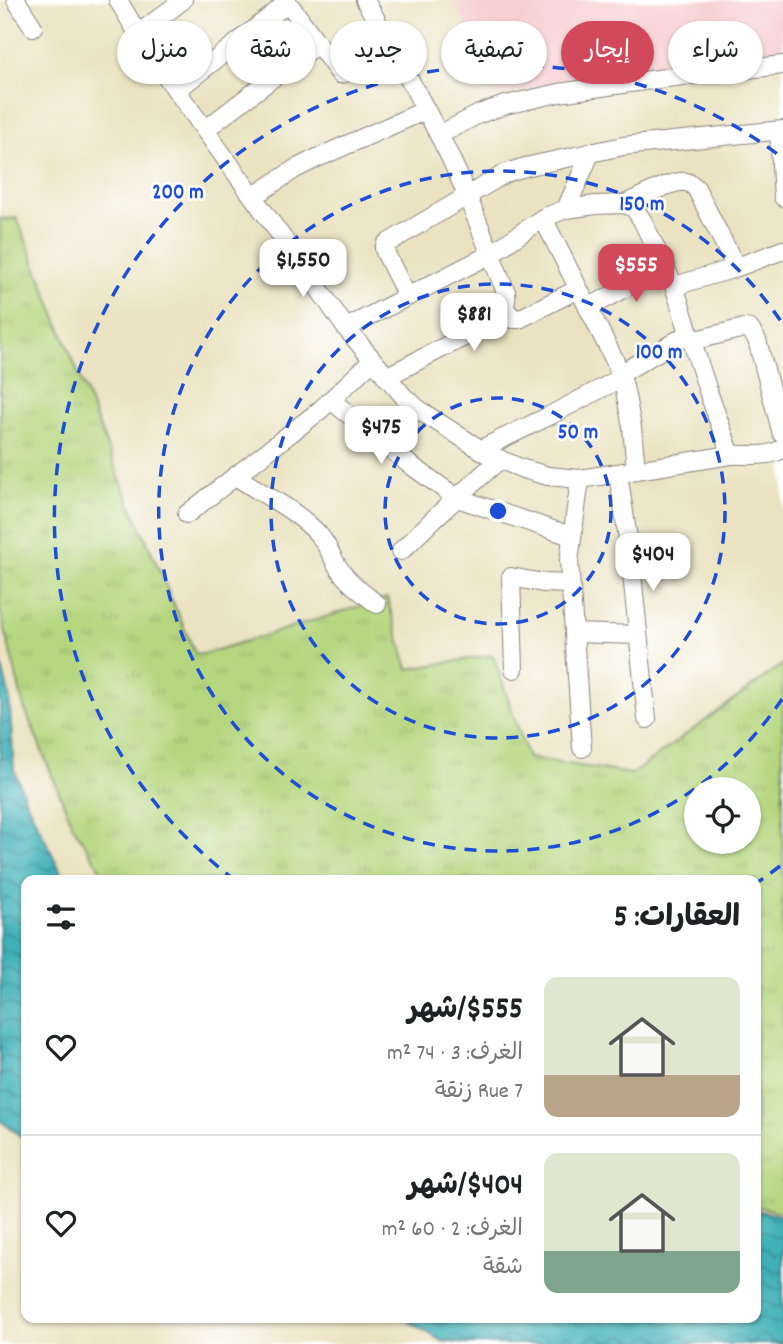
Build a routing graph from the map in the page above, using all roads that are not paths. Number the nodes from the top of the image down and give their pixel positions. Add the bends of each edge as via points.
1 (16, 0) edge
2 (118, 0) edge
3 (183, 0) edge
4 (365, 0) edge
5 (287, 1) edge
6 (131, 21) edge
7 (154, 21) edge
8 (377, 21) edge
9 (33, 27) dead end
10 (317, 44) junction
11 (330, 61) edge
12 (783, 65) edge
13 (173, 84) edge
14 (411, 84) edge
15 (177, 90) junction
16 (425, 110) junction
17 (206, 129) junction
18 (781, 131) edge
19 (439, 135) junction
20 (591, 152) junction
21 (467, 195) junction
22 (254, 197) junction
23 (783, 197) edge
24 (625, 204) junction
25 (566, 209) junction
26 (543, 218) junction
27 (783, 250) edge
28 (491, 254) junction
29 (666, 266) junction
30 (736, 267) junction
31 (674, 286) junction
32 (578, 289) junction
33 (407, 296) junction
34 (505, 308) junction
35 (588, 308) junction
36 (346, 328) junction
37 (691, 337) junction
38 (372, 361) junction
39 (621, 376) junction
40 (386, 377) junction
41 (331, 400) junction
42 (783, 439) edge
43 (481, 449) junction
44 (731, 454) junction
45 (500, 459) junction
46 (636, 470) junction
47 (618, 473) junction
48 (236, 476) junction
49 (580, 480) junction
50 (457, 498) junction
51 (187, 514) dead end
52 (571, 536) junction
53 (401, 551) dead end
54 (570, 584) junction
55 (377, 604) dead end
56 (574, 633) junction
57 (638, 635) junction
58 (514, 669) dead end
59 (647, 719) dead end
60 (582, 748) dead end

1 - 9 street
2 - 6 street
3 - 7 street
4 - 8 street
5 - 10 street
5 - 15 street
10 - 11 street
10 - 17 street
12 - 19 street via 559,93 478,114
13 - 15 street
14 - 16 street
15 - 17 street
16 - 19 street
16 - 22 street via 326,153
17 - 22 street
18 - 20 street
18 - 23 street
19 - 21 street
20 - 21 street via 506,173
20 - 25 street
21 - 28 street
21 - 33 street via 386,244 386,254
22 - 36 street
24 - 25 street
24 - 29 street via 642,220
24 - 30 street via 689,182
25 - 26 street
26 - 28 street
26 - 32 street
27 - 30 street
28 - 33 street
28 - 34 street via 506,292
29 - 31 street
29 - 35 street
30 - 31 street
31 - 37 street
32 - 34 street via 519,319 513,319
32 - 35 street
33 - 36 street
34 - 40 street via 491,323
35 - 39 street
36 - 38 street
37 - 39 street
37 - 42 street via 750,329 761,352
37 - 44 street
38 - 40 street
38 - 41 street
39 - 43 street
39 - 46 street
40 - 43 street via 422,412
41 - 48 street
41 - 50 street
42 - 44 street via 779,452
43 - 45 street
44 - 46 street
45 - 49 street via 548,476
45 - 50 street
46 - 47 street
47 - 49 street
47 - 57 street
48 - 51 street
48 - 55 street via 304,520 321,537 347,580
49 - 52 street
50 - 52 street
50 - 53 street
52 - 54 street
54 - 56 street
54 - 58 street via 511,578
56 - 57 street
56 - 60 street
57 - 59 street

